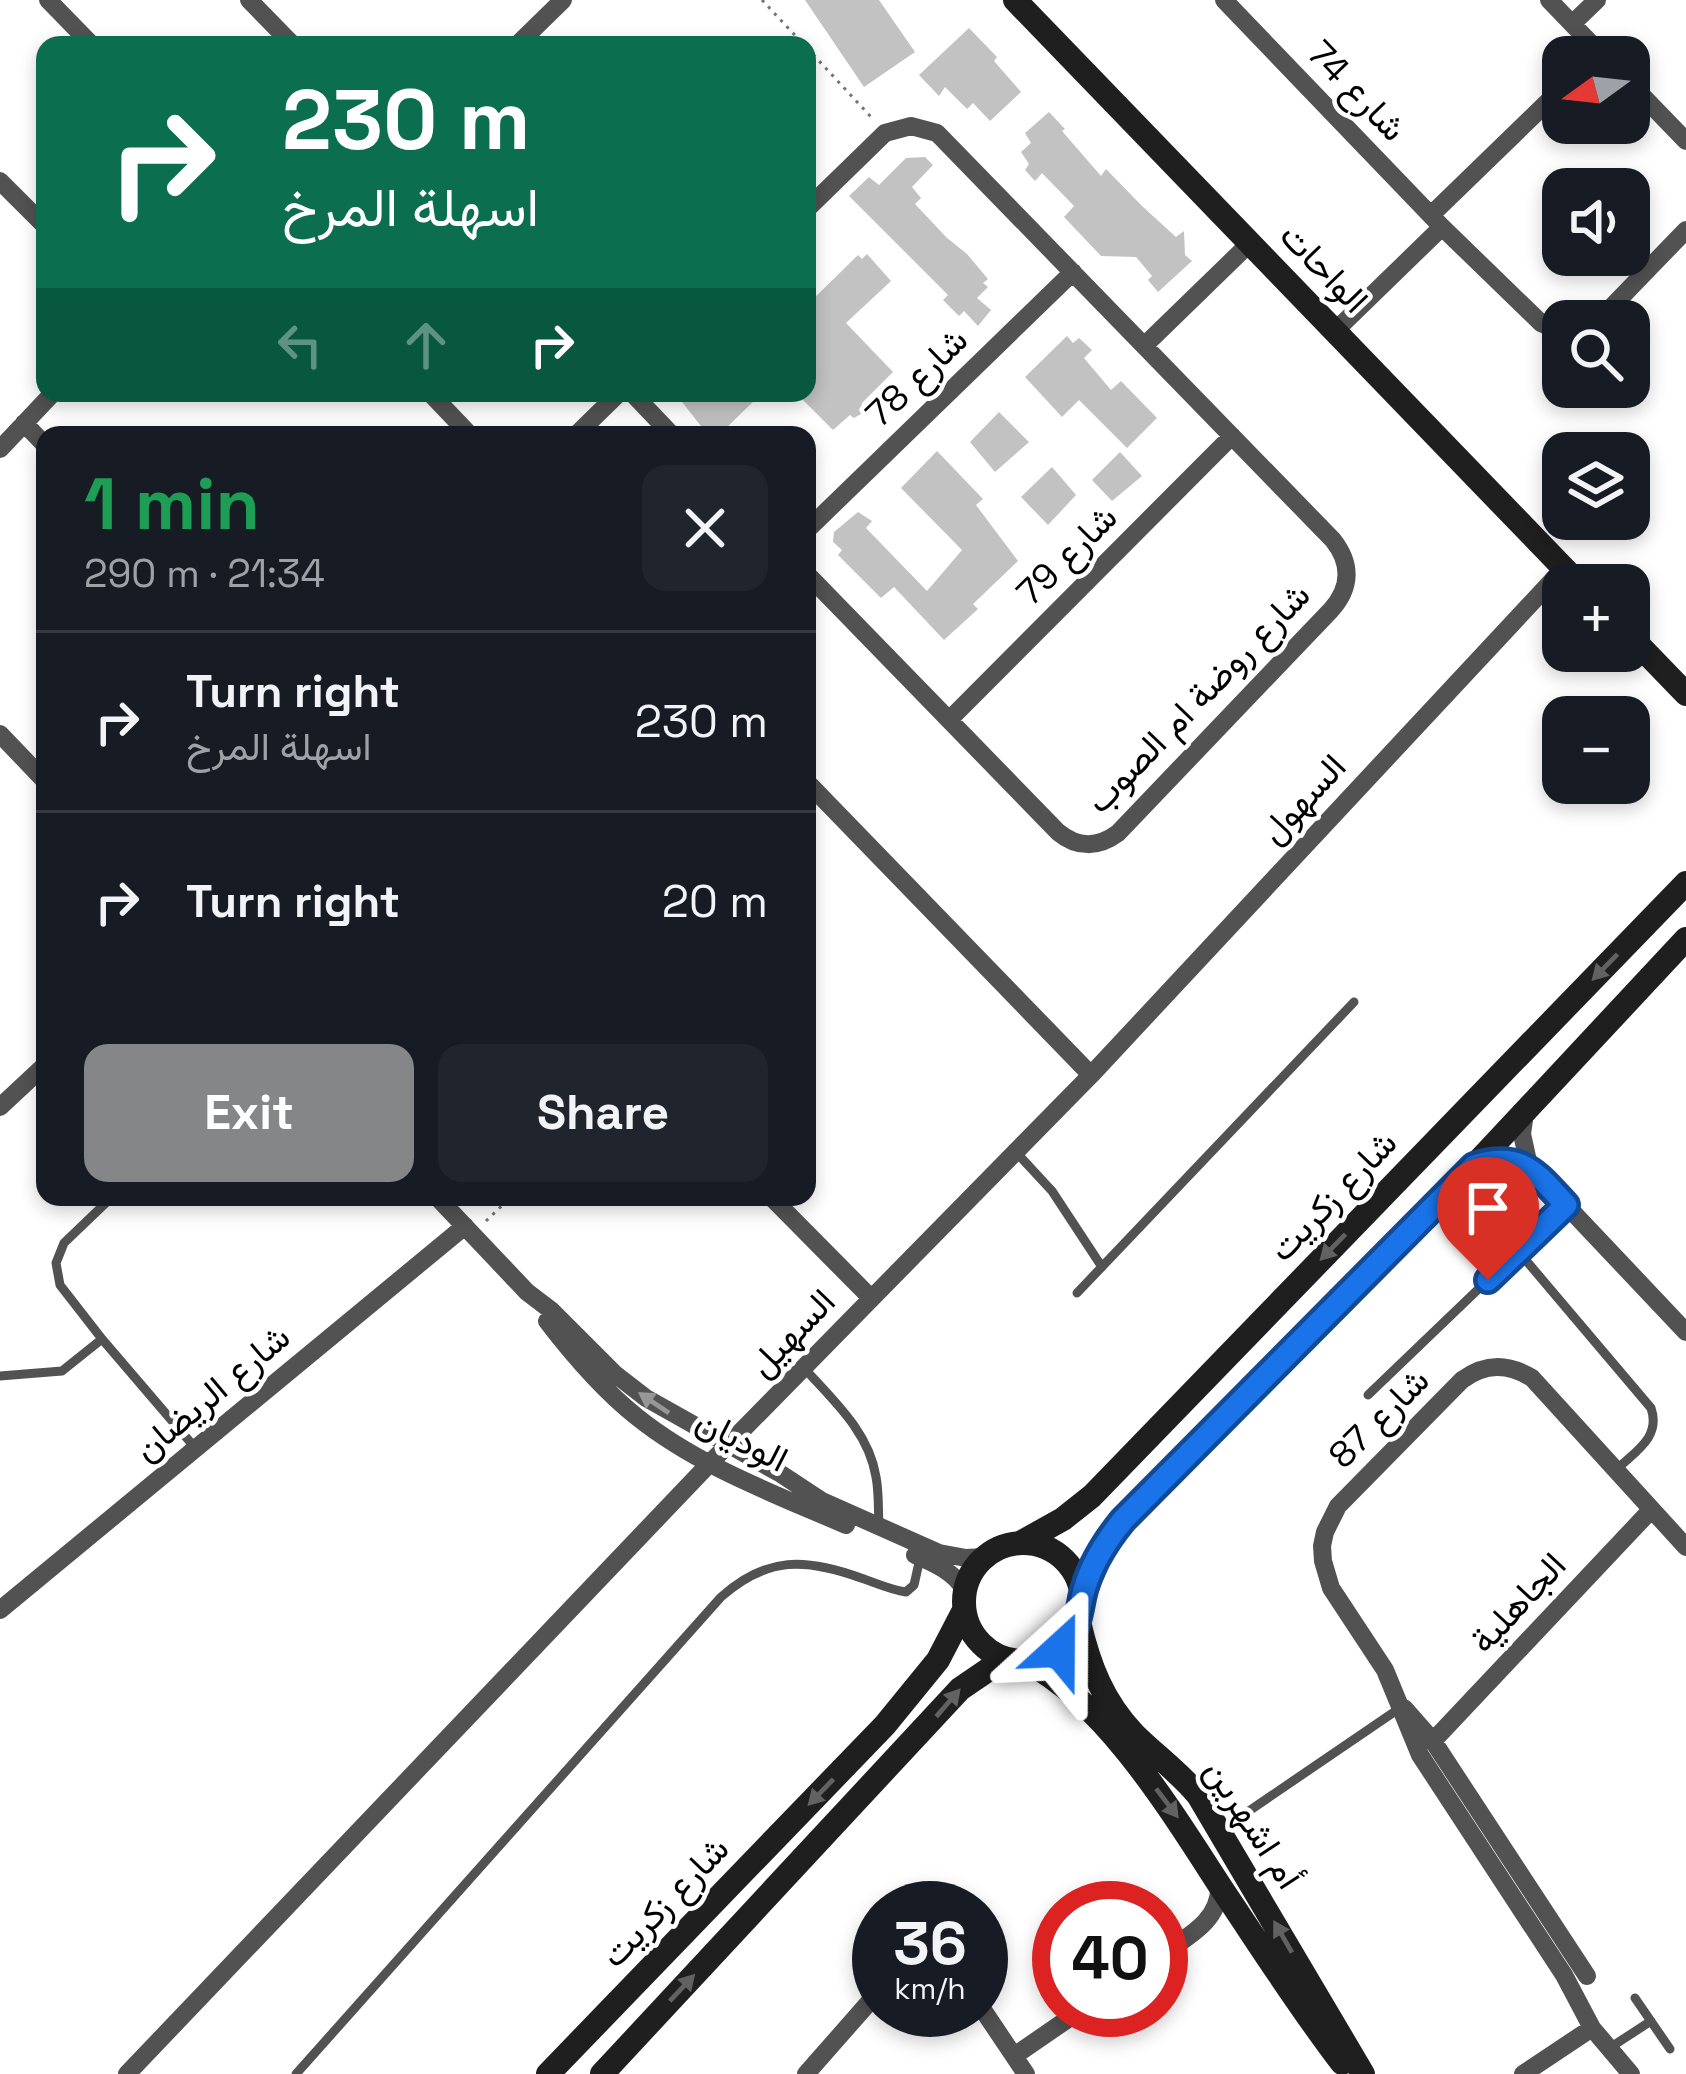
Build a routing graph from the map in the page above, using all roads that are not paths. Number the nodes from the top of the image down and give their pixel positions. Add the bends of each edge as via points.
1 (48, 0) edge
2 (249, 0) edge
3 (563, 0) edge
4 (1015, 0) edge
5 (1224, 0) edge
6 (1549, 0) edge
7 (1597, 0) edge
8 (1572, 24) junction
9 (83, 36) edge
10 (284, 36) edge
11 (526, 36) edge
12 (1582, 36) edge
13 (1650, 104) edge
14 (1542, 109) edge
15 (1686, 141) edge
16 (0, 181) edge
17 (816, 199) edge
18 (36, 217) edge
19 (1436, 221) junction
20 (1686, 230) edge
21 (1250, 243) junction
22 (1073, 272) junction
23 (1618, 300) edge
24 (1542, 322) edge
25 (1335, 331) junction
26 (1144, 346) junction
27 (44, 402) edge
28 (439, 402) edge
29 (610, 402) edge
30 (641, 402) edge
31 (24, 423) junction
32 (461, 426) edge
33 (585, 426) edge
34 (663, 426) edge
35 (36, 436) edge
36 (1232, 436) junction
37 (0, 448) edge
38 (816, 521) edge
39 (1559, 564) edge
40 (816, 583) edge
41 (1542, 608) edge
42 (1650, 657) edge
43 (1686, 694) edge
44 (949, 720) junction
45 (0, 734) edge
46 (36, 772) edge
47 (816, 791) edge
48 (1686, 883) edge
49 (1686, 939) edge
50 (1354, 1001) dead end
51 (36, 1072) edge
52 (1091, 1075) junction
53 (4, 1095) edge
54 (1525, 1113) junction
55 (1016, 1152) junction
56 (1474, 1166) junction
57 (1529, 1166) junction
58 (1566, 1205) junction
59 (103, 1206) edge
60 (445, 1206) edge
61 (780, 1206) edge
62 (468, 1230) junction
63 (1518, 1251) junction
64 (1102, 1267) junction
65 (527, 1292) junction
66 (1077, 1293) dead end
67 (871, 1298) junction
68 (1686, 1332) edge
69 (102, 1339) junction
70 (804, 1367) junction
71 (0, 1376) edge
72 (1368, 1395) dead end
73 (729, 1445) junction
74 (197, 1450) junction
75 (710, 1463) junction
76 (1616, 1471) junction
77 (1651, 1510) junction
78 (879, 1527) junction
79 (1020, 1543) junction
80 (1686, 1547) edge
81 (985, 1557) junction
82 (920, 1558) junction
83 (965, 1600) junction
84 (0, 1610) edge
85 (1080, 1610) junction
86 (1016, 1660) junction
87 (1402, 1707) junction
88 (1126, 1738) junction
89 (1433, 1741) junction
90 (1221, 1830) junction
91 (1219, 1884) junction
92 (1202, 1926) junction
93 (1248, 1928) junction
94 (1188, 1936) edge
95 (1587, 1976) dead end
96 (1636, 1998) dead end
97 (1651, 2021) junction
98 (852, 2022) edge
99 (1592, 2029) junction
100 (1001, 2037) edge
101 (1042, 2037) edge
102 (1609, 2048) junction
103 (1670, 2049) dead end
104 (1014, 2056) junction
105 (128, 2074) edge
106 (296, 2074) edge
107 (548, 2074) edge
108 (602, 2074) edge
109 (806, 2074) edge
110 (1025, 2074) edge
111 (1350, 2074) edge
112 (1364, 2074) edge
113 (1523, 2074) edge
114 (1630, 2074) edge

1 - 9 street
2 - 10 street
3 - 11 street
4 - 21 street, الواحات
5 - 19 street, شارع 74
6 - 8 street
7 - 8 street
8 - 12 street
13 - 15 street
14 - 19 street
16 - 18 street
17 - 22 street, شارع روضة ام الصوب via 885,133 920,127 944,139
19 - 24 street, شارع 74
19 - 25 street
20 - 23 street
21 - 25 street, الواحات
21 - 26 street
22 - 26 street, شارع روضة ام الصوب
22 - 38 street, شارع 78
25 - 39 street, الواحات
26 - 36 street, شارع روضة ام الصوب
27 - 31 street
28 - 32 street
29 - 33 street
30 - 34 street
31 - 35 street
31 - 37 street
36 - 44 street, شارع 79
36 - 44 street, شارع روضة ام الصوب via 1341,550 1346,589 1118,832 1099,844 1066,839
40 - 44 street, شارع روضة ام الصوب
41 - 52 street, السهول
42 - 43 street
45 - 46 street
47 - 52 street
48 -> 79 street, شارع زكريت via 1092,1496
49 - 54 street
50 - 64 lane
51 - 53 street
52 - 55 street, السهول
54 - 56 street
54 - 57 street
55 - 64 lane
55 - 67 street, السهول
56 - 57 street
56 - 85 street via 1123,1520
57 - 58 street
58 - 63 lane
58 - 68 street
59 - 69 lane via 64,1243 56,1263 60,1285
60 - 62 street, الوديان
61 - 67 street, السهيل
62 - 65 street, الوديان
62 - 74 street, شارع الريضان
63 - 72 lane
63 - 76 lane via 1654,1414 1650,1437
64 - 66 lane
73 -> 65 street, الوديان via 630,1387
65 - 75 street, الوديان via 624,1405
67 - 70 street, السهيل
69 - 71 lane via 62,1371
69 - 74 lane
70 - 73 street, السهيل
70 - 78 lane via 863,1440 875,1470
73 - 75 street, السهيل
73 - 78 street, الوديان
74 - 84 street, شارع الريضان
75 - 82 street, الوديان
75 - 105 street, السهيل
76 - 77 street, شارع 87
76 - 87 street, شارع 87 via 1532,1378 1491,1367 1462,1380 1338,1506 1322,1546 1326,1575
77 - 80 street, شارع 87
77 - 89 street, الجاهلية
78 - 81 street, الوديان via 939,1553
79 - 81 street
79 - 85 street via 1062,1558 1079,1584
81 - 83 street
82 - 83 street, الوديان via 961,1582
82 - 106 lane via 906,1592 809,1563 770,1567 735,1585
83 - 86 street via 974,1635 992,1653
83 -> 107 street, شارع زكريت via 938,1660 885,1725
85 - 86 street via 1059,1650
85 - 88 street, أم اشهرين via 1086,1651
86 - 88 street, أم اشهرين via 1045,1671
108 -> 86 street, شارع زكريت via 959,1689
87 - 89 street, شارع 87
87 - 90 lane
87 - 99 street, شارع 87 via 1420,1755
88 - 90 street, أم اشهرين via 1187,1781
88 -> 91 street, أم اشهرين
89 - 95 street, شارع 87
112 -> 90 street, أم اشهرين
91 - 92 street
91 - 93 street, أم اشهرين
92 - 93 street
92 - 94 street
93 - 111 street, أم اشهرين
96 - 97 lane
97 - 102 lane
97 - 103 lane
98 - 109 street
99 - 102 street, شارع 87
99 - 113 street
100 - 104 street
101 - 104 street
102 - 114 street, شارع 87
104 - 110 street

